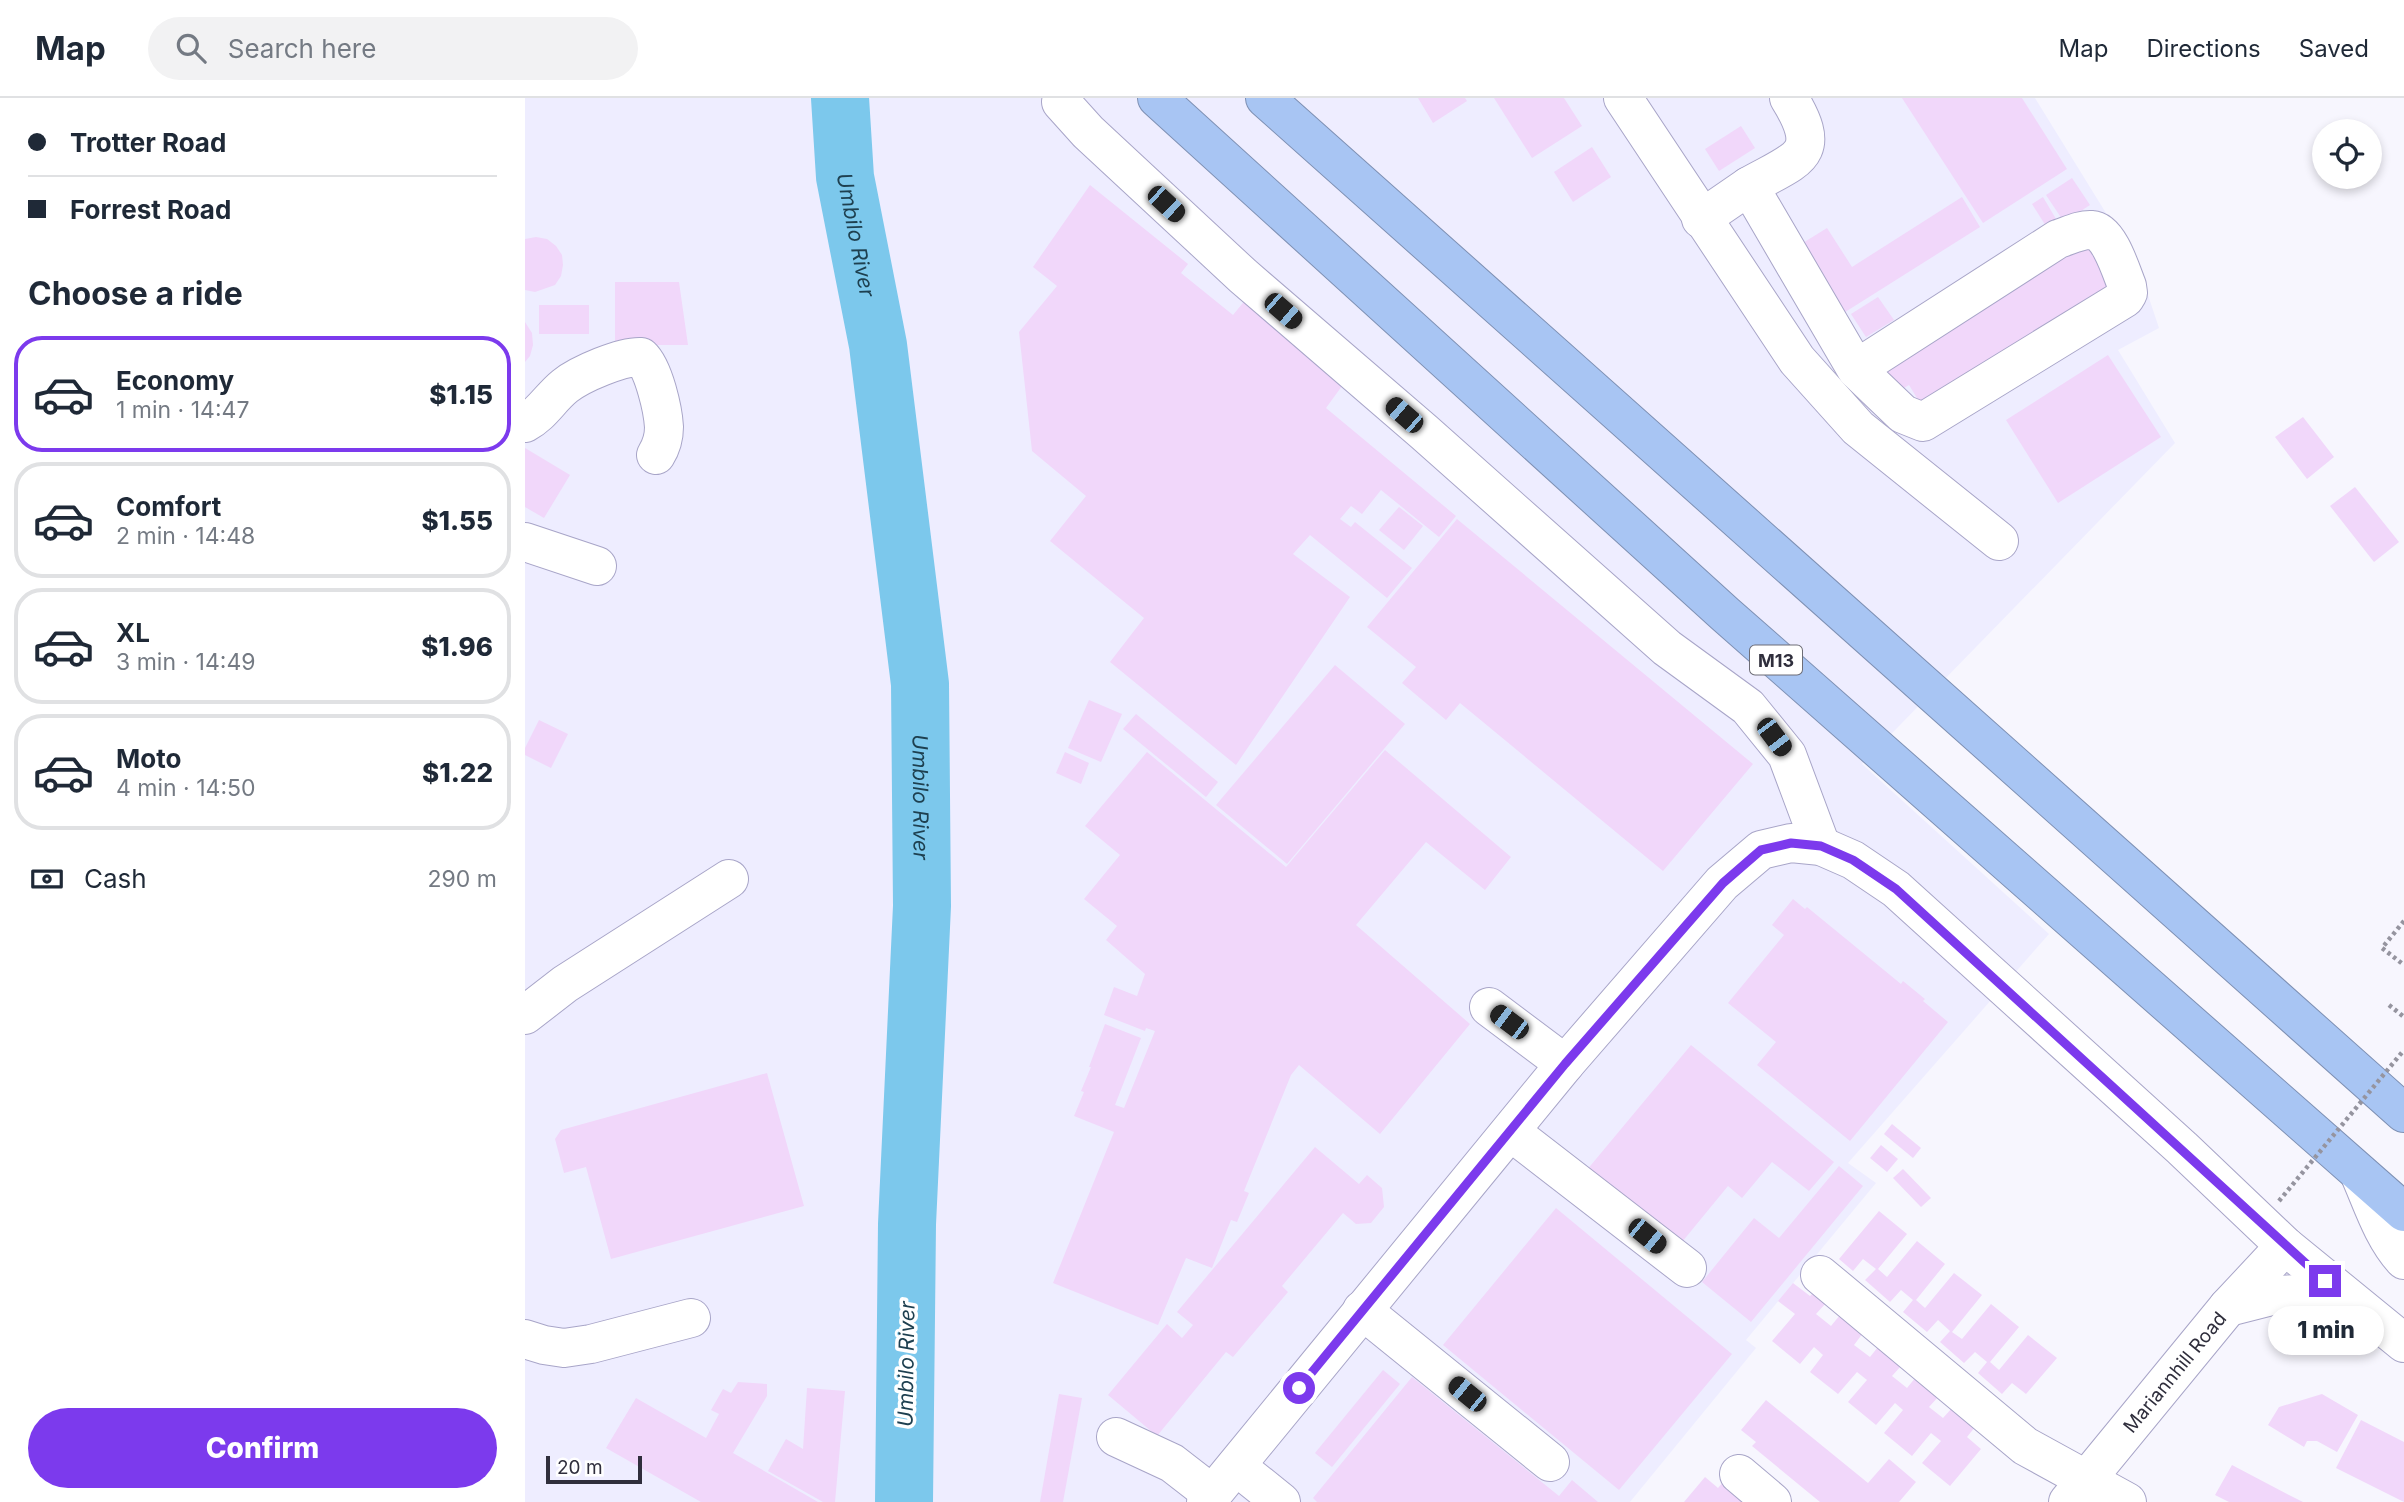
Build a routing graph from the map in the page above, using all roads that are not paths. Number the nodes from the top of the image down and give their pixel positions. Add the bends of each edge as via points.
1 (1157, 98) edge
2 (1265, 98) edge
3 (1623, 98) edge
4 (1789, 98) edge
5 (1061, 102) dead end
6 (1749, 186) junction
7 (1701, 219) junction
8 (1856, 369) junction
9 (525, 423) edge
10 (656, 455) dead end
11 (1999, 541) dead end
12 (525, 542) edge
13 (597, 566) dead end
14 (1821, 846) junction
15 (729, 879) dead end
16 (1489, 1007) dead end
17 (525, 1015) edge
18 (1565, 1064) junction
19 (2404, 1113) edge
20 (1511, 1132) junction
21 (2359, 1173) junction
22 (2404, 1212) edge
23 (2285, 1246) junction
24 (2404, 1260) edge
25 (1687, 1268) dead end
26 (1820, 1275) dead end
27 (2358, 1305) junction
28 (2228, 1307) junction
29 (1363, 1310) junction
30 (691, 1318) dead end
31 (525, 1339) edge
32 (2404, 1343) edge
33 (1116, 1437) dead end
34 (1550, 1462) dead end
35 (1739, 1474) dead end
36 (1218, 1487) edge
37 (2077, 1491) edge
38 (1281, 1502) edge
39 (1772, 1502) edge
40 (2127, 1502) edge

1 - 21 highway, M13 via 1725,614
2 - 19 highway
3 - 7 street
4 - 6 street via 1806,137 1801,157
5 - 14 street via 1243,276 1667,648 1748,707 1787,755
6 - 7 street
6 - 8 street
7 - 11 street via 1797,360 1858,428
8 - 8 street via 2058,239 2089,229 2099,231 2112,250 2127,286 2125,298 1923,422 1903,414
9 - 10 street via 576,378 641,357 653,377 664,426
12 - 13 street
14 - 18 street via 1791,843 1761,850 1723,883
14 - 23 street via 1853,860 1896,889
15 - 17 street via 565,984
16 - 18 street
18 - 20 street
20 - 25 street
20 - 29 street
21 - 22 highway, M13
21 - 24 street via 2386,1235
23 - 27 street
23 - 28 street, Mariannhill Road
26 - 37 street
27 - 28 street via 2303,1294 2275,1295
27 - 32 street
28 - 37 street, Mariannhill Road
29 - 34 street
29 - 36 street
30 - 31 street via 564,1348
33 - 36 street
35 - 39 street
36 - 38 street
37 - 40 street

